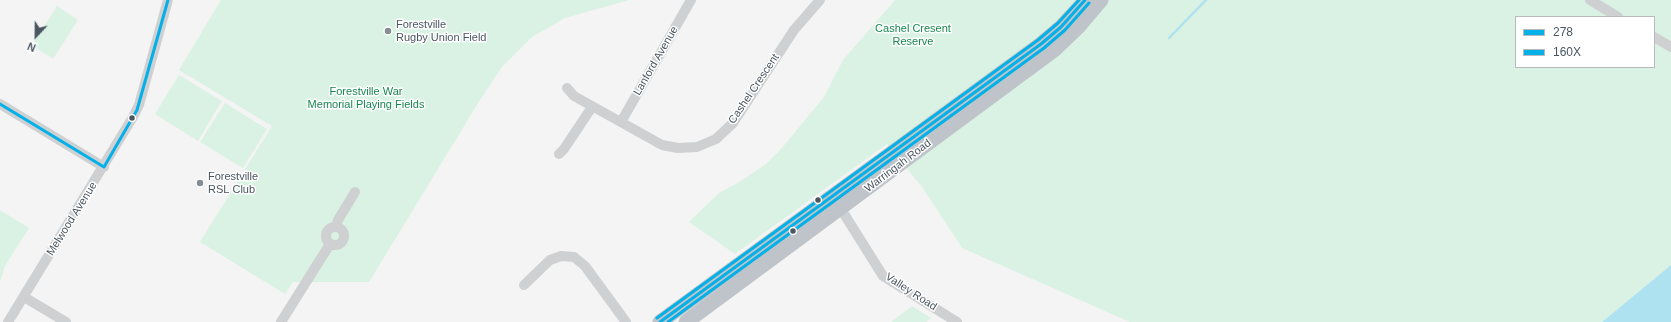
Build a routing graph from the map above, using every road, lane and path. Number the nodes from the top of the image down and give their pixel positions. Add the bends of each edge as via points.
1 (168, 0) edge
2 (690, 0) edge
3 (820, 0) edge
4 (1085, 0) edge
5 (1101, 0) edge
6 (1590, 0) edge
7 (1616, 16) edge
8 (1655, 38) edge
9 (1671, 47) edge
10 (567, 88) dead end
11 (0, 104) edge
12 (592, 107) junction
13 (621, 122) junction
14 (559, 154) dead end
15 (104, 167) junction
16 (355, 192) dead end
17 (832, 195) junction
18 (840, 209) junction
19 (336, 227) junction
20 (330, 244) junction
21 (524, 285) dead end
22 (24, 296) junction
23 (8, 322) edge
24 (66, 322) edge
25 (281, 322) edge
26 (626, 322) edge
27 (660, 322) edge
28 (686, 322) edge
29 (957, 322) edge

1 - 15 street, Melwood Avenue via 137,110
2 - 13 street, Lanford Avenue
3 - 13 street, Cashel Crescent via 794,30 733,123 716,139 697,147 678,148 662,145
4 - 17 highway, Warringah Road via 1070,18 1041,44
5 - 18 highway, Warringah Road via 1054,50
6 - 7 street
8 - 9 street
10 - 12 street, Cashel Crescent via 574,96
11 - 15 street
12 - 13 street, Cashel Crescent
12 - 14 street
15 - 22 street, Melwood Avenue
16 - 19 street
17 - 18 highway, Valley Road
17 - 27 highway, Warringah Road
18 - 28 highway, Warringah Road
18 - 29 street, Valley Road via 883,276
19 - 20 street via 330,228 326,233 326,239
19 - 20 street via 342,229 345,238 339,245
20 - 25 street
21 - 26 street via 550,260 561,256 574,257 584,266
22 - 23 street, Melwood Avenue
22 - 24 street

